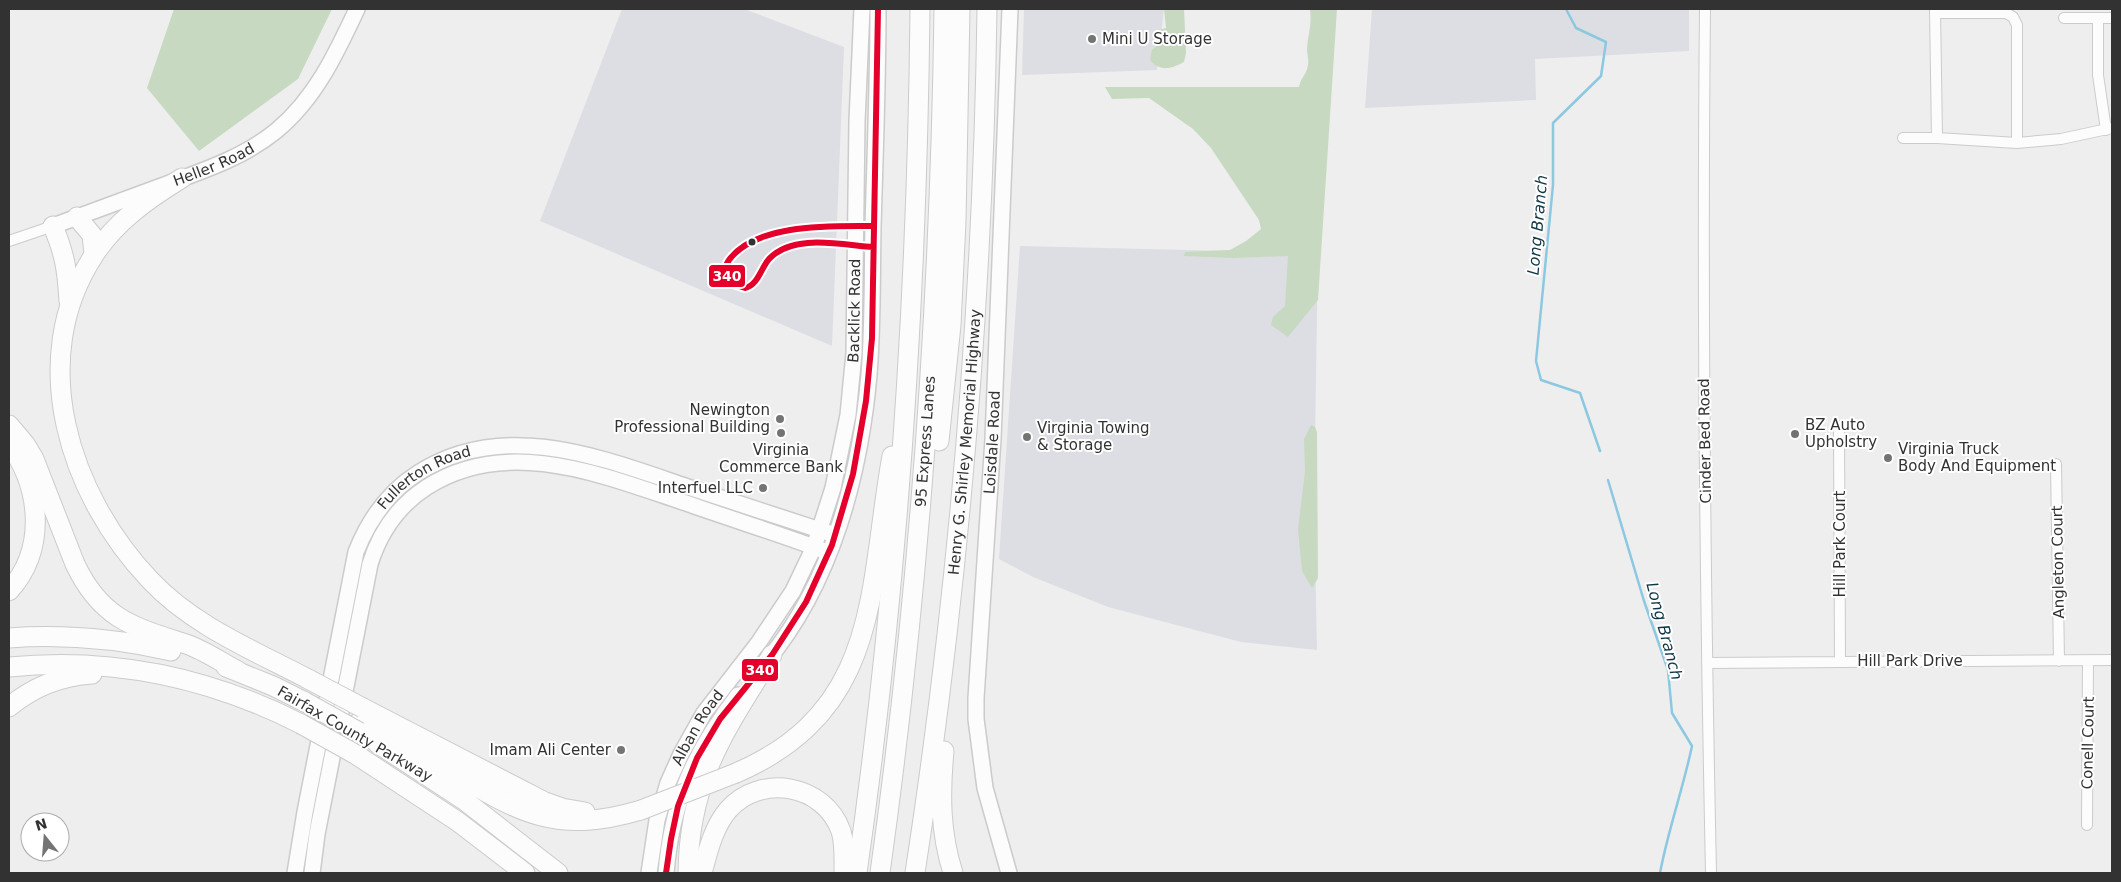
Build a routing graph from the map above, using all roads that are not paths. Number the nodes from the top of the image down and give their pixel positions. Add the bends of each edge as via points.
1 (357, 9) edge
2 (862, 9) edge
3 (878, 9) edge
4 (920, 9) edge
5 (944, 9) edge
6 (960, 9) edge
7 (987, 9) edge
8 (1010, 9) edge
9 (1705, 9) edge
10 (1935, 11) edge
11 (2064, 18) dead end
12 (2098, 18) junction
13 (2112, 18) edge
14 (2109, 129) edge
15 (1903, 138) dead end
16 (1937, 138) junction
17 (2017, 143) junction
18 (182, 178) junction
19 (78, 217) junction
20 (53, 226) junction
21 (9, 241) edge
22 (94, 254) junction
23 (70, 307) junction
24 (909, 359) junction
25 (9, 425) edge
26 (1839, 426) dead end
27 (9, 444) edge
28 (2056, 464) dead end
29 (820, 530) junction
30 (835, 535) junction
31 (814, 547) junction
32 (829, 552) junction
33 (9, 591) edge
34 (913, 602) junction
35 (9, 638) edge
36 (772, 655) junction
37 (2059, 660) junction
38 (2112, 660) edge
39 (1840, 661) junction
40 (2088, 661) junction
41 (1707, 662) junction
42 (9, 666) edge
43 (238, 671) junction
44 (942, 671) junction
45 (181, 678) junction
46 (9, 707) edge
47 (361, 721) junction
48 (2087, 825) dead end
49 (295, 873) edge
50 (312, 873) edge
51 (526, 873) edge
52 (558, 873) edge
53 (649, 873) edge
54 (666, 873) edge
55 (688, 873) edge
56 (702, 873) edge
57 (844, 873) edge
58 (857, 873) edge
59 (880, 873) edge
60 (915, 873) edge
61 (953, 873) edge
62 (1009, 873) edge
63 (1711, 873) edge

1 - 18 main road, Heller Road via 328,68 294,114 253,148 222,164
2 - 29 main road, Backlick Road via 852,372 841,452
3 - 30 main road, Backlick Road via 869,375 854,470
4 - 24 highway via 916,221
5 - 34 highway, 95 Express Lanes via 936,286
6 - 34 highway via 959,125 950,325 936,466
7 - 44 highway, Henry G. Shirley Memorial Highway via 968,434
8 - 62 main road, Loisdale Road via 993,439 976,698 985,788
9 - 41 street, Cinder Bed Road via 1703,388
10 - 16 street
10 - 17 street via 2006,12 2013,17 2017,25
11 - 12 street
12 - 13 street
12 - 14 street via 2098,75
14 - 17 street via 2061,139
15 - 16 street
16 - 17 street
18 - 19 main road, Heller Road
18 - 22 highway via 130,214
19 - 20 main road, Heller Road
19 - 22 highway via 92,236
20 - 21 street, Heller Road
20 - 23 highway via 68,268
22 - 23 highway
23 - 47 highway, bridge via 61,345 62,412 89,495 124,550 178,606 236,642 310,680
24 - 47 highway, bridge via 886,489 874,585 853,661 828,705 804,732 771,756 736,773 642,807 595,812 554,805
24 - 58 highway via 888,626
25 - 43 highway via 34,459 75,564 100,603 133,626 188,645
26 - 39 street, Hill Park Court
27 - 33 highway via 29,478 36,517 30,555
28 - 37 street, Angleton Court
29 - 30 main road, Fullerton Road
29 - 31 main road, Backlick Road
29 - 49 main road, Fullerton Road via 610,460 557,448 521,445 476,449 445,459 413,476 379,509 366,529 355,558
30 - 32 main road, Alban Road
31 - 32 main road, Fullerton Road
31 - 50 main road, Fullerton Road via 612,478 560,466 520,462 483,464 450,475 425,489 393,518 370,564
31 - 53 main road, Alban Road via 786,604 704,713 681,754 657,820
32 - 36 main road, Alban Road via 806,601
34 - 59 highway, 95 Express Lanes
35 - 43 highway, Fairfax County Parkway via 58,636 113,640 177,652
36 - 54 main road, Alban Road via 730,706 687,777 672,827
36 - 55 highway via 729,723 705,775 691,826
37 - 39 street, Hill Park Drive
37 - 40 street, Hill Park Drive
38 - 40 street, Hill Park Drive
39 - 41 street, Hill Park Drive
40 - 48 street, Conell Court
41 - 63 street, Cinder Bed Road
42 - 45 highway, Fairfax County Parkway via 102,665
43 - 47 highway, Fairfax County Parkway, bridge via 305,702
44 - 60 highway, Henry G. Shirley Memorial Highway
44 - 61 highway via 945,736 941,810
45 - 46 highway via 77,675 38,688
45 - 51 highway, Fairfax County Parkway, bridge via 226,691 270,709 355,754 457,821
47 - 52 highway, Fairfax County Parkway
56 - 57 highway via 715,832 728,810 755,792 771,788 786,788 813,796 832,814 842,838

